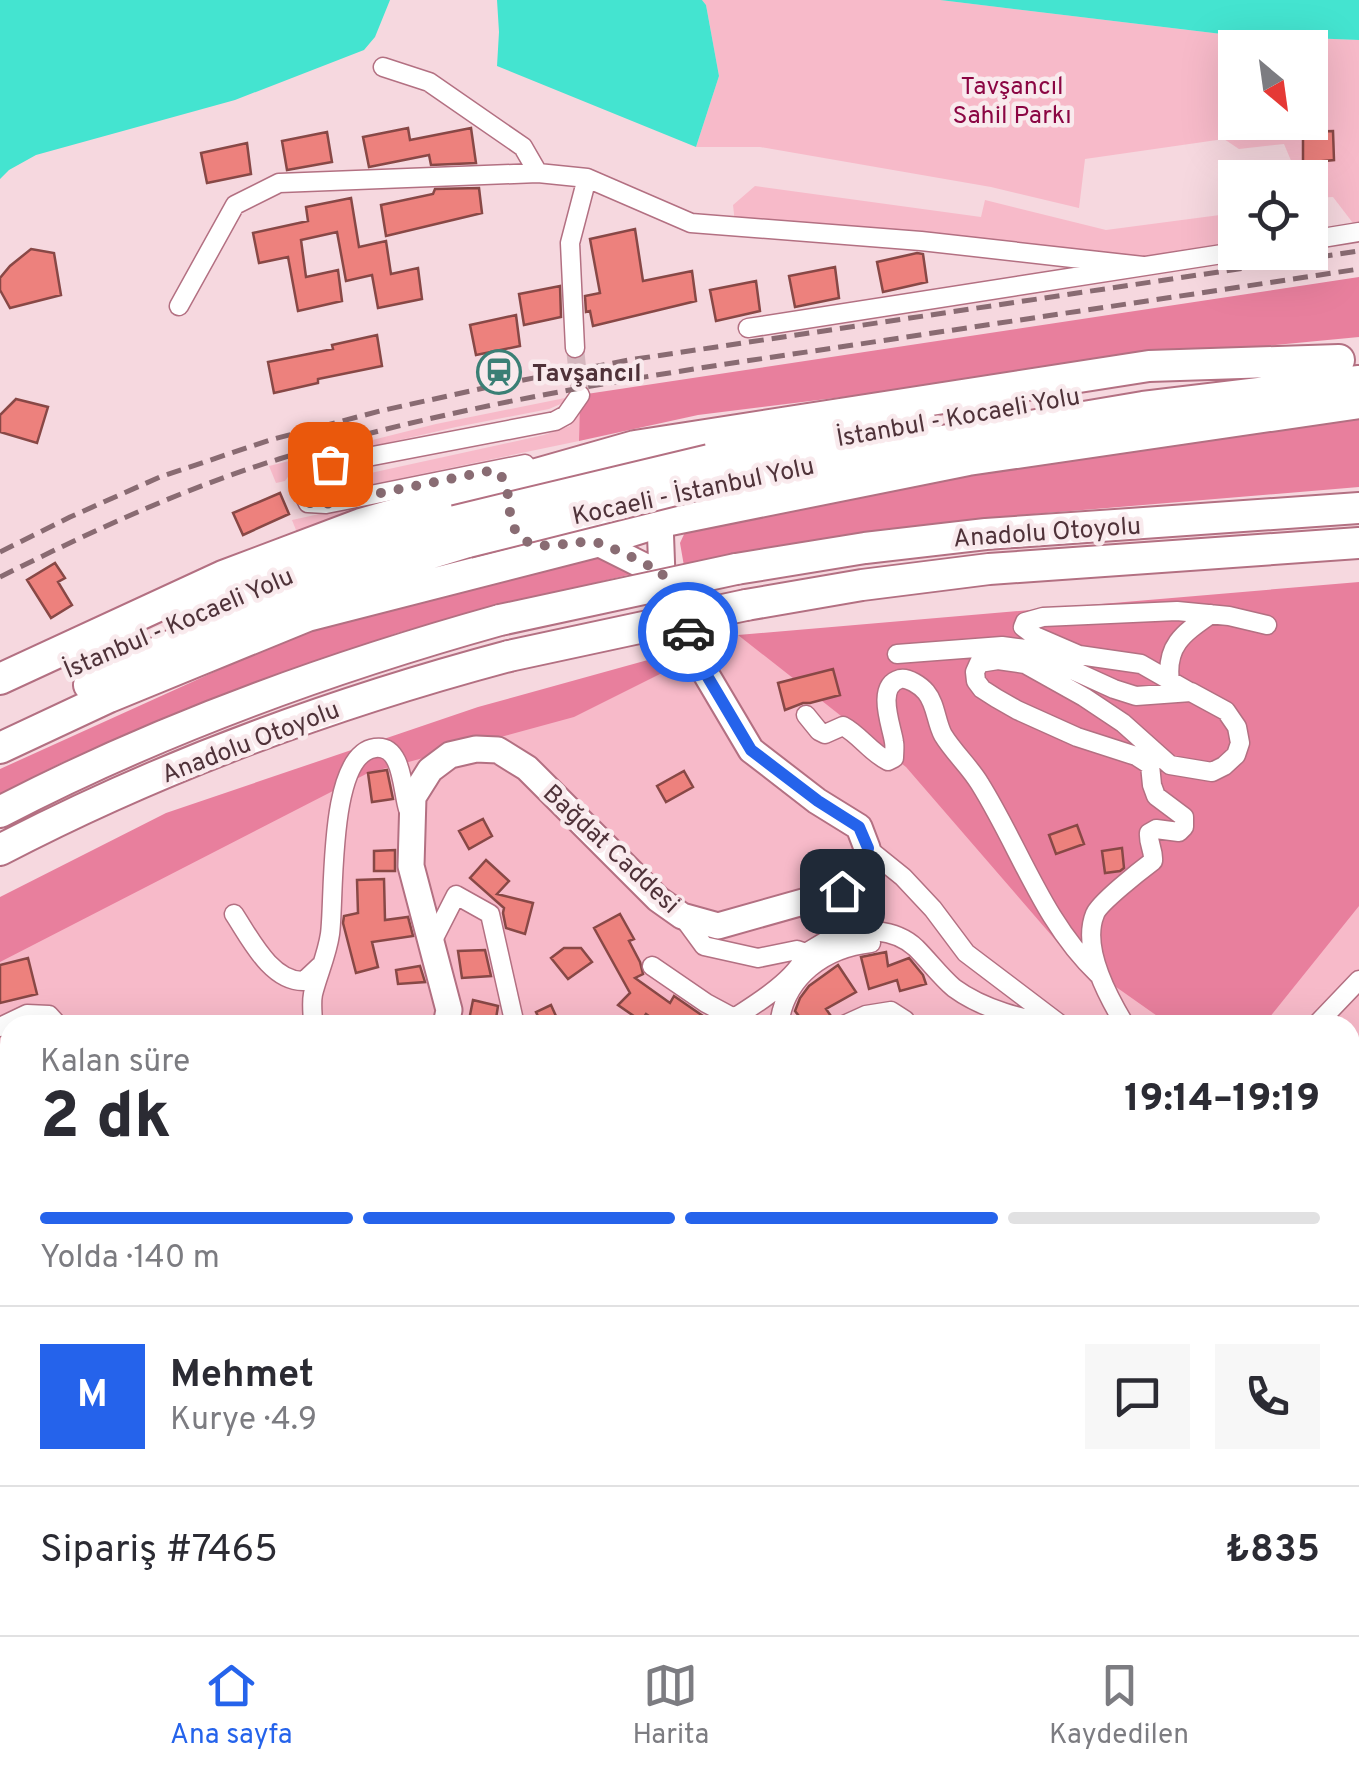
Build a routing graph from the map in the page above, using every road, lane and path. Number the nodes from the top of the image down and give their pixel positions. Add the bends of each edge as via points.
1 (383, 67) dead end
2 (538, 173) junction
3 (588, 178) junction
4 (1359, 232) edge
5 (1328, 237) edge
6 (1218, 255) edge
7 (1143, 266) junction
8 (178, 306) dead end
9 (748, 328) dead end
10 (575, 348) tunnel mouth
11 (1352, 366) edge
12 (580, 396) dead end
13 (1359, 403) edge
14 (635, 446) junction
15 (500, 476) junction
16 (1359, 508) edge
17 (660, 522) junction
18 (461, 532) junction
19 (596, 542) junction
20 (1359, 542) edge
21 (662, 574) junction
22 (1211, 614) junction
23 (1267, 624) dead end
24 (897, 654) dead end
25 (0, 679) edge
26 (1170, 682) junction
27 (1190, 692) junction
28 (0, 701) edge
29 (806, 715) dead end
30 (0, 727) edge
31 (0, 748) edge
32 (0, 812) edge
33 (412, 824) junction
34 (868, 848) junction
35 (0, 850) edge
36 (234, 914) dead end
37 (682, 916) junction
38 (432, 942) junction
39 (884, 945) dead end
40 (806, 953) junction
41 (324, 962) junction
42 (652, 966) dead end
43 (1098, 974) junction
44 (1359, 980) edge
45 (25, 1015) edge
46 (50, 1015) edge
47 (313, 1015) edge
48 (448, 1015) edge
49 (513, 1015) edge
50 (725, 1015) edge
51 (745, 1015) edge
52 (781, 1015) edge
53 (866, 1015) edge
54 (897, 1015) edge
55 (1013, 1015) edge
56 (1049, 1015) edge
57 (1119, 1015) edge
58 (1326, 1015) edge

1 - 2 street via 429,82 523,147
2 - 3 street
2 - 8 street via 279,183 235,205
3 - 7 street via 692,223
3 - 10 street via 570,244
4 - 5 street
6 - 7 street
7 - 9 street
11 - 14 highway via 1150,366
11 - 18 highway, İstanbul - Kocaeli Yolu, bridge via 1142,383 712,470
12 - 15 street via 555,421 330,464 305,482 304,496 317,505
13 - 17 highway via 968,460
14 - 15 highway
14 - 17 highway via 657,465
15 - 19 highway via 517,535 530,544
15 - 25 highway via 240,569
16 - 32 highway, Anadolu Otoyolu, bridge via 865,548 500,620 320,675 188,725
17 - 19 highway
17 - 21 main road
18 - 28 highway, İstanbul - Kocaeli Yolu via 304,568 182,614
18 - 30 highway via 191,636
19 - 21 main road
19 - 31 highway via 308,616
20 - 35 highway, Anadolu Otoyolu, bridge via 988,569 862,585 509,656 388,690 210,754
21 - 34 main road via 706,674 751,750 859,827
22 - 23 street
22 - 26 street via 1176,643
22 - 26 street via 1043,617 1023,627 1079,656 1141,664
24 - 27 street via 1026,649 1136,696
26 - 27 street
27 - 43 street via 1226,711 1238,727 1236,755 1212,772 1170,765 1123,723 1025,664 979,663 975,672 982,689 1016,710 1150,765 1156,796 1184,817 1179,832 1148,833 1152,861 1093,916
29 - 43 street via 820,732 843,726 856,733 888,761 895,744 887,692 900,679 925,690 938,726 979,782 1055,921
33 - 37 main road, Bağdat Caddesi via 413,797 430,770 450,755 498,750 527,768
33 - 38 main road, Bağdat Caddesi via 411,866
33 - 41 street via 396,758 379,747 360,754 339,807
34 - 37 main road, Bağdat Caddesi via 863,874 842,891 718,926
34 - 56 street via 904,877 966,954
36 - 41 street via 276,971 292,982 304,981
37 - 40 street via 704,946 758,958
38 - 48 main road, Bağdat Caddesi
38 - 49 street via 456,895 490,914
39 - 52 street via 855,944 824,956 791,991
40 - 51 street
40 - 55 street via 835,937 870,930 895,936 912,944 956,989
41 - 47 street
42 - 50 street
43 - 57 street
44 - 58 street
45 - 46 street
53 - 54 street

